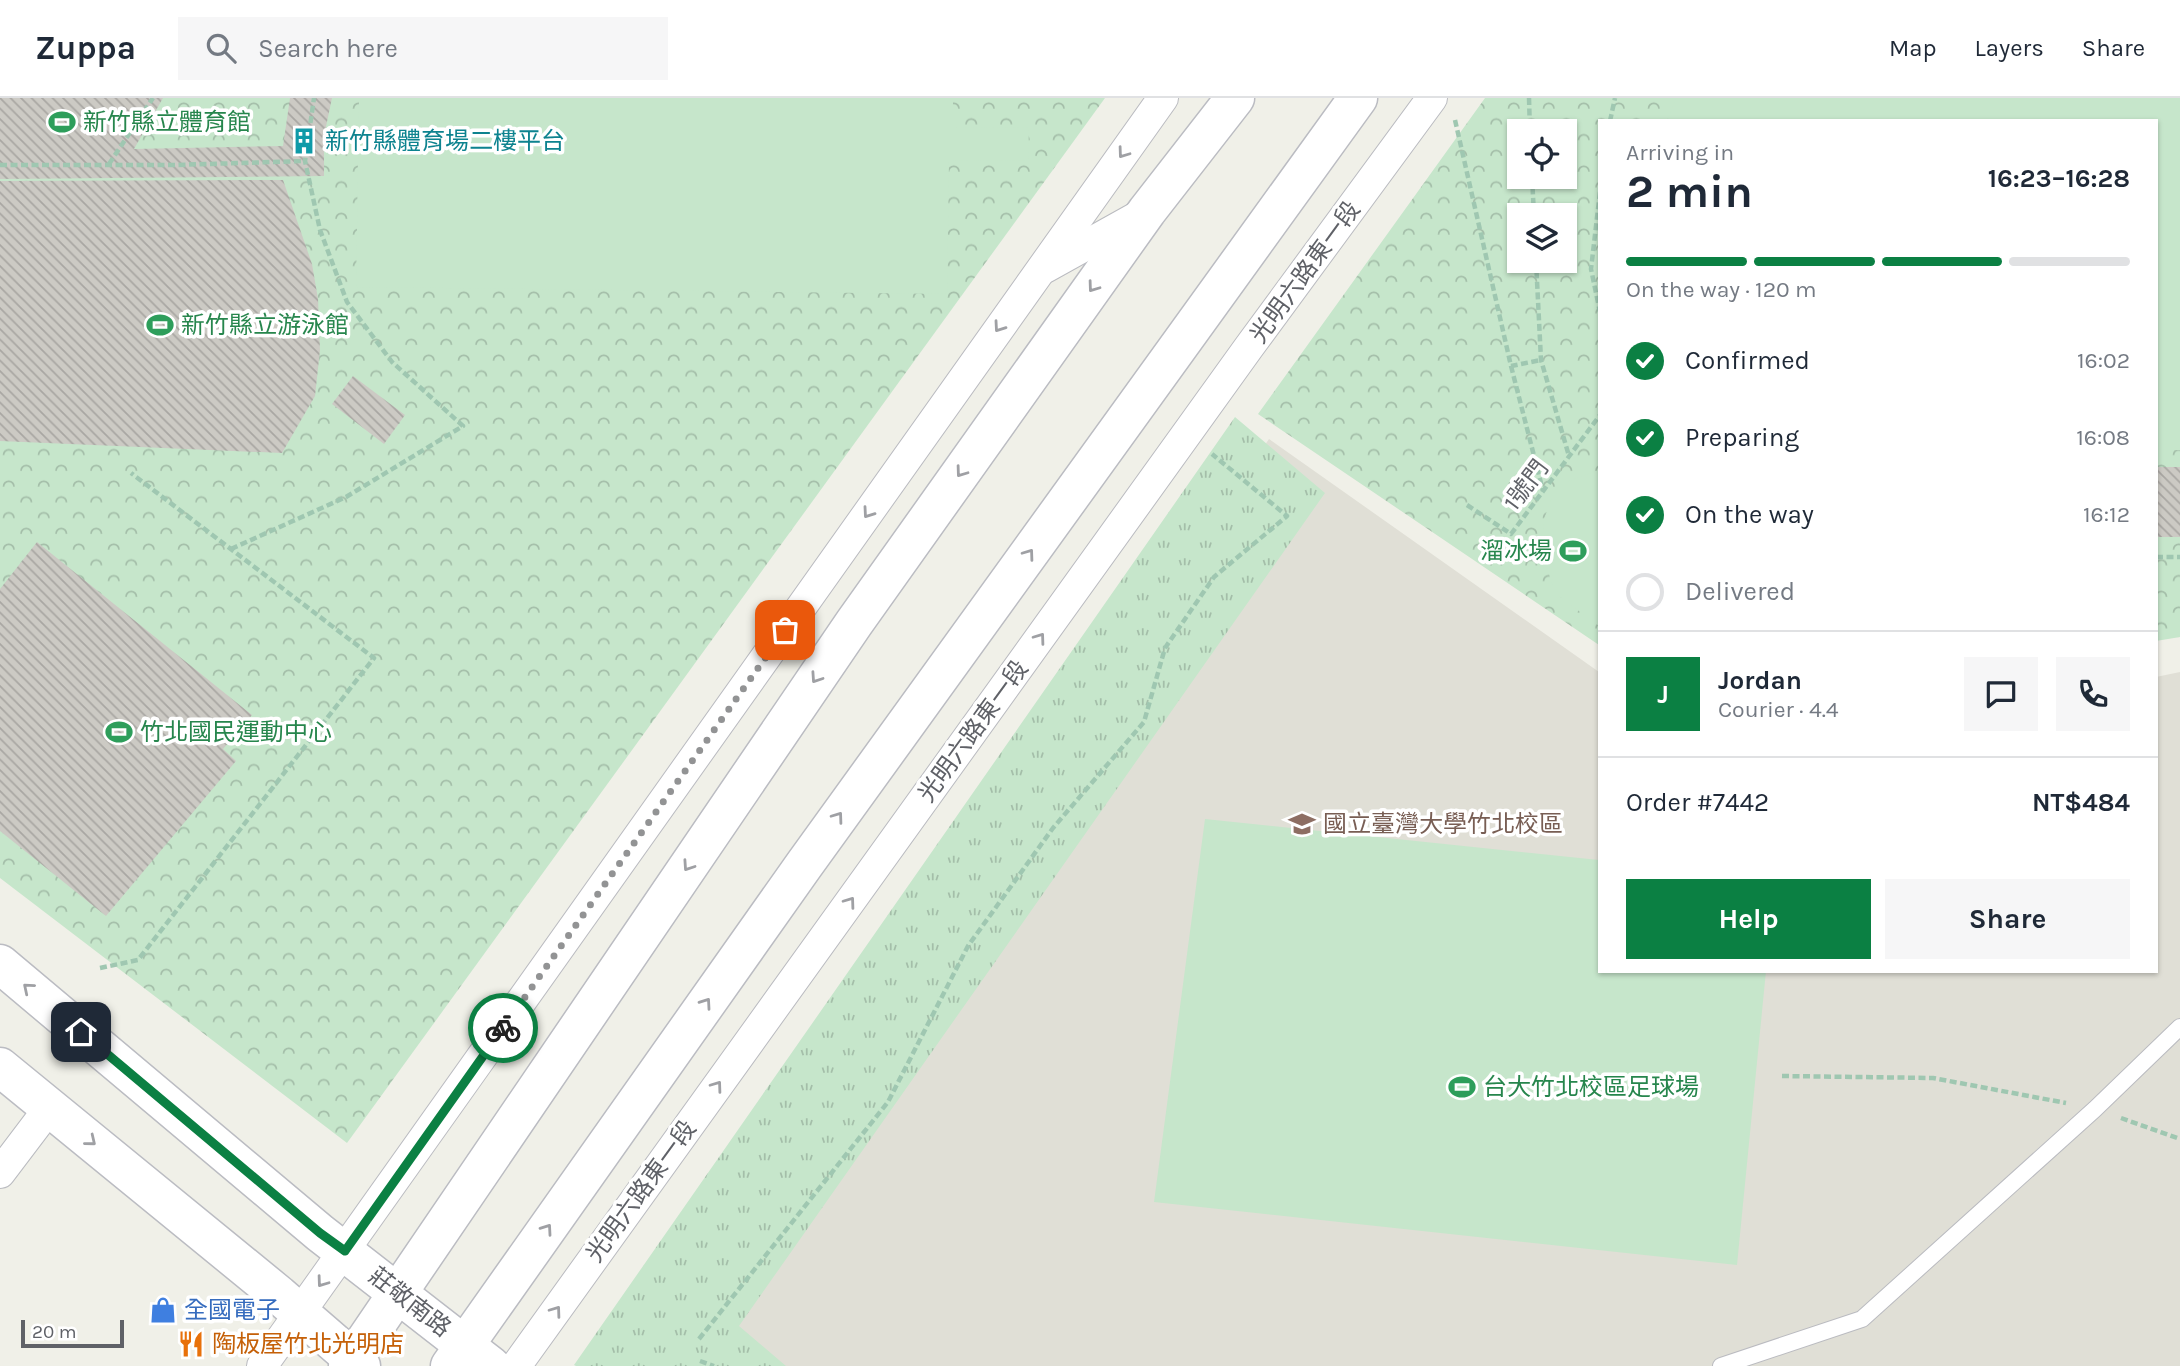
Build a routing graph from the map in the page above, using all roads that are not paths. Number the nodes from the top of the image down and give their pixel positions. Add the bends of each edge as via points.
1 (1163, 98) edge
2 (1236, 98) edge
3 (1358, 98) edge
4 (1442, 103) edge
5 (1147, 211) junction
6 (1038, 271) junction
7 (0, 964) edge
8 (2180, 1027) edge
9 (0, 1067) edge
10 (50, 1107) junction
11 (0, 1173) edge
12 (345, 1251) junction
13 (398, 1294) junction
14 (300, 1314) junction
15 (469, 1359) edge
16 (354, 1364) edge
17 (262, 1366) edge
18 (516, 1366) edge
19 (1721, 1366) edge

1 -> 6 street
2 - 5 main road
15 -> 3 main road via 804,865
18 -> 4 street, 光明六路東一段 via 1249,347
5 - 6 street
5 -> 13 main road via 854,622
6 -> 12 street
12 -> 7 main road, 莊敬南路
8 - 19 lane via 1863,1320
9 - 10 main road
10 - 11 street
10 -> 14 main road
12 - 13 main road, 莊敬南路
12 -> 14 street
13 - 15 main road, 莊敬南路
13 - 16 main road
14 - 16 main road
14 - 17 street

